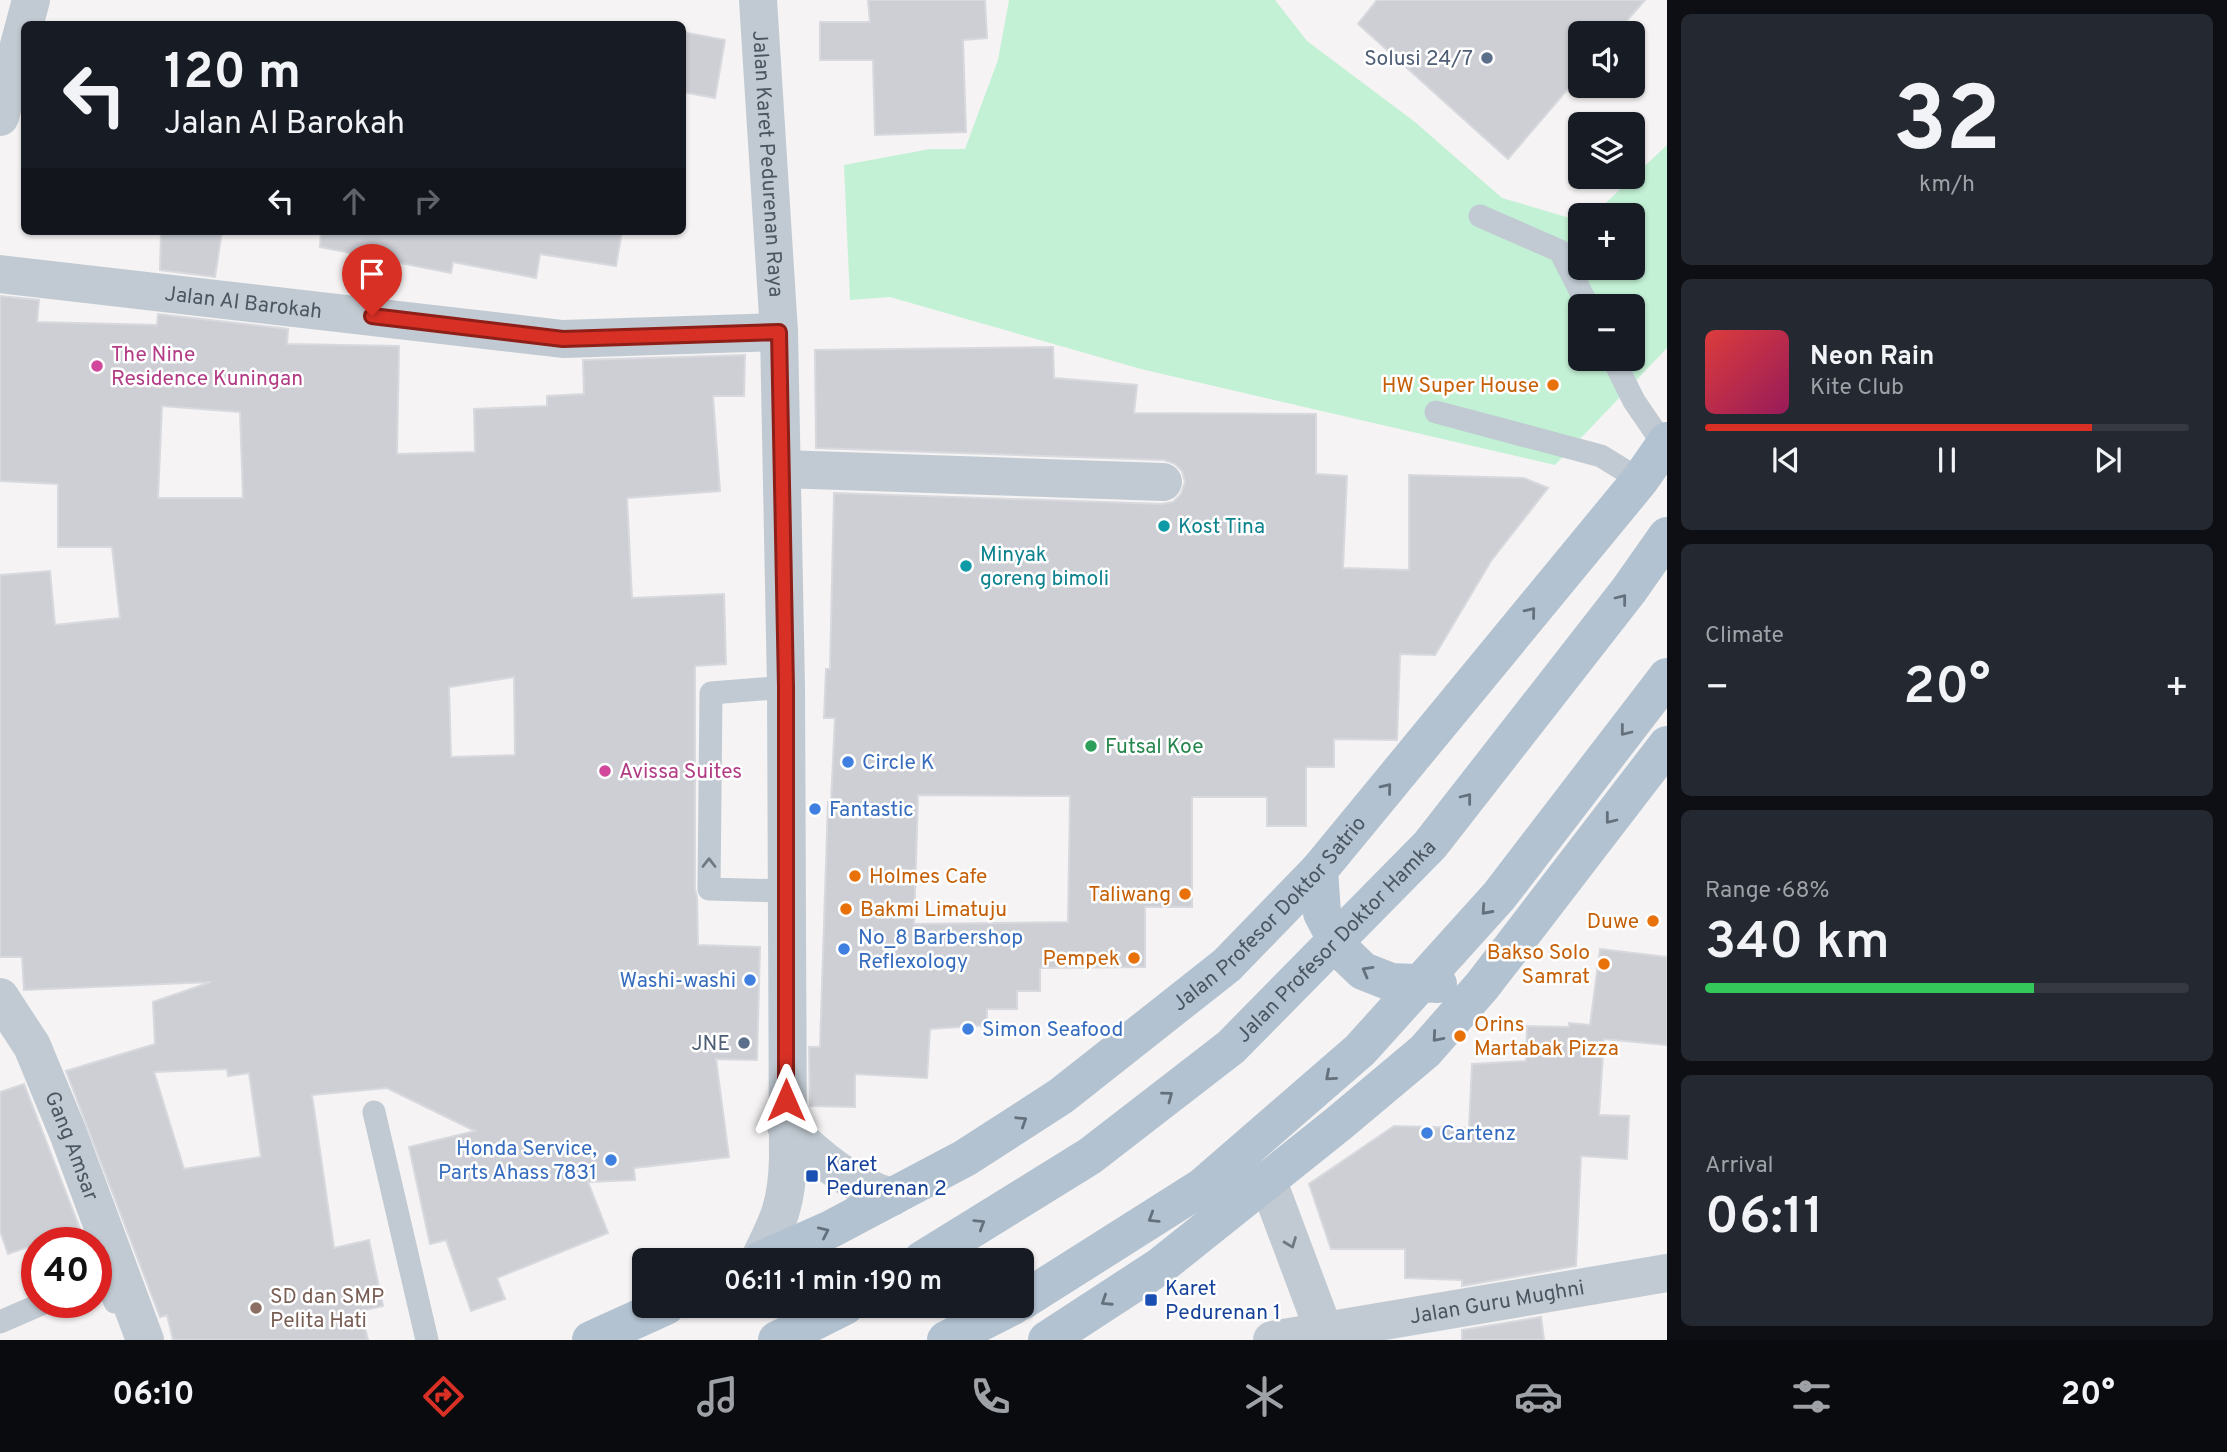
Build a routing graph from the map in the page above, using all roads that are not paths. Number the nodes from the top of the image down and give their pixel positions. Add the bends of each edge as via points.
1 (31, 0) edge
2 (758, 0) edge
3 (25, 21) edge
4 (21, 38) edge
5 (0, 117) edge
6 (1480, 216) dead end
7 (0, 274) edge
8 (1582, 294) edge
9 (779, 332) junction
10 (1619, 371) edge
11 (1436, 412) dead end
12 (1666, 443) edge
13 (782, 469) junction
14 (1640, 480) junction
15 (1163, 482) dead end
16 (1667, 536) edge
17 (1667, 677) edge
18 (786, 687) junction
19 (1667, 745) edge
20 (1319, 870) junction
21 (786, 891) junction
22 (1482, 986) junction
23 (0, 997) edge
24 (374, 1112) dead end
25 (786, 1126) junction
26 (1267, 1179) junction
27 (892, 1197) junction
28 (766, 1248) edge
29 (787, 1248) edge
30 (941, 1248) edge
31 (1667, 1273) edge
32 (1034, 1293) edge
33 (112, 1296) edge
34 (21, 1313) edge
35 (640, 1318) edge
36 (821, 1318) edge
37 (989, 1318) edge
38 (0, 1322) edge
39 (1324, 1331) junction
40 (131, 1340) edge
41 (145, 1340) edge
42 (427, 1340) edge
43 (591, 1340) edge
44 (778, 1340) edge
45 (946, 1340) edge
46 (1047, 1340) edge
47 (1272, 1340) edge

1 - 3 street
2 - 9 street, Jalan Karet Pedurenan Raya
4 - 5 street
6 - 8 lane via 1560,251
7 - 9 street, Jalan Al Barokah via 563,339
9 - 13 street, Jalan Karet Pedurenan Raya
10 - 12 lane via 1634,401
11 - 14 lane via 1601,456
12 - 14 main road, Jalan Profesor Doktor Satrio
13 - 15 street
13 - 18 street, Jalan Karet Pedurenan Raya
20 -> 14 main road, Jalan Profesor Doktor Satrio
30 -> 16 main road, Jalan Profesor Doktor Hamka via 1090,1156 1231,1047 1430,845
17 -> 32 main road via 1499,895 1360,1050 1202,1186
18 - 21 street, Jalan Karet Pedurenan Raya
21 -> 18 lane via 709,889 711,694
19 -> 22 main road
22 -> 20 main road via 1391,982 1363,971 1342,951 1322,913
27 -> 20 main road, Jalan Profesor Doktor Satrio via 965,1158 1061,1096 1227,965
21 - 25 street, Jalan Karet Pedurenan Raya
22 -> 26 main road via 1424,1051
23 - 41 street, Gang Amsar via 32,1046
24 - 42 lane
25 - 27 street via 827,1164 874,1192
25 - 28 street, Jalan Karet Pedurenan Raya via 787,1191
26 -> 39 street
26 -> 46 main road via 1158,1267
29 -> 27 main road, Jalan Profesor Doktor Satrio
31 - 39 street, Jalan Guru Mughni
33 - 40 lane
34 - 38 lane
35 - 43 main road
36 - 44 main road
37 - 45 main road
39 - 47 street, Jalan Guru Mughni

